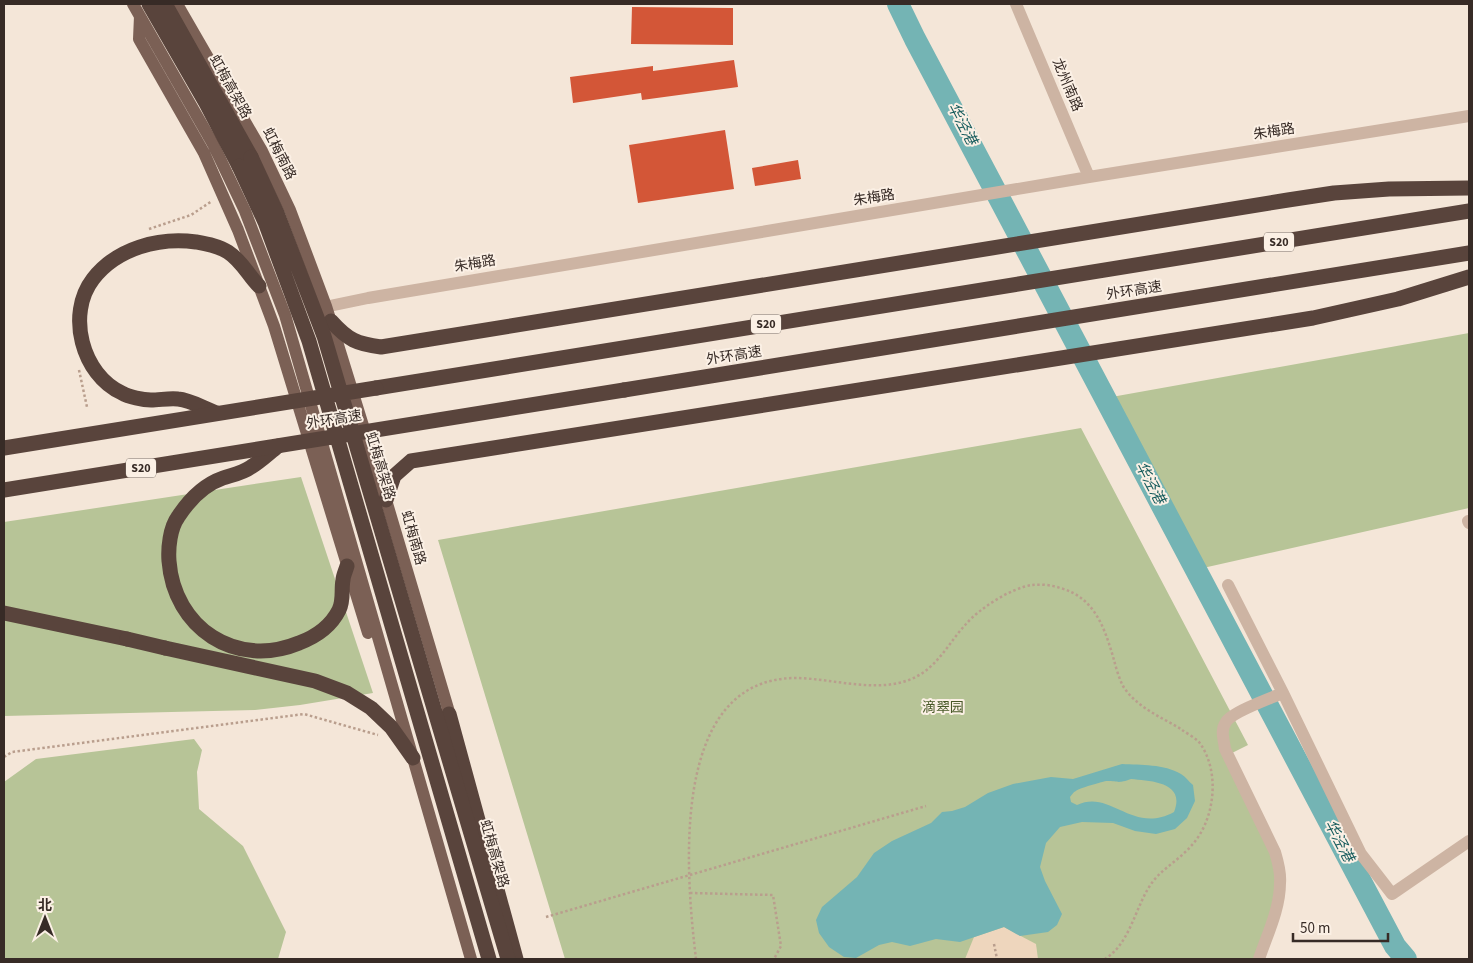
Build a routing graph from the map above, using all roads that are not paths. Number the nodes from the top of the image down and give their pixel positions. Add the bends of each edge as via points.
1 (133, 4) edge
2 (149, 4) edge
3 (165, 4) edge
4 (177, 4) edge
5 (1016, 4) edge
6 (140, 16) junction
7 (1469, 116) edge
8 (1089, 177) junction
9 (1469, 188) edge
10 (1469, 211) edge
11 (1469, 253) edge
12 (1469, 277) edge
13 (259, 286) junction
14 (326, 306) junction
15 (285, 315) junction
16 (331, 321) junction
17 (217, 413) junction
18 (278, 446) junction
19 (4, 448) edge
20 (4, 490) edge
21 (386, 500) junction
22 (347, 566) junction
23 (1228, 586) dead end
24 (4, 613) edge
25 (1283, 693) junction
26 (450, 714) junction
27 (401, 719) junction
28 (413, 758) junction
29 (1469, 841) edge
30 (471, 959) edge
31 (489, 959) edge
32 (508, 959) edge
33 (516, 959) edge
34 (522, 959) edge
35 (1259, 959) edge

1 - 6 main road
2 - 31 highway, 虹梅高架路, bridge via 206,103 252,193 309,341
3 - 32 highway, 虹梅高架路, bridge via 267,189 324,336
4 - 14 main road, 虹梅南路 via 262,151 290,210
5 - 8 street, 龙州南路
6 - 13 main road via 139,38 204,154
6 - 15 main road via 213,144 245,211
7 - 8 street, 朱梅路
8 - 14 street, 朱梅路
9 - 16 highway via 1334,193 381,347 353,341
10 - 17 highway, 外环高速 / S20, bridge
11 - 18 highway, 外环高速 / S20, bridge
12 - 21 highway via 1341,313 411,462 394,476
13 - 17 highway via 228,252 208,244 178,240 148,244 116,258 93,279 81,304 80,331 85,354 99,377 122,393 149,400 178,399
13 - 22 main road
14 - 15 street, 朱梅路
14 - 16 main road, 虹梅南路
15 - 27 main road
16 - 21 main road, 虹梅南路
17 - 19 highway, 外环高速 / S20, bridge
18 - 20 highway, 外环高速 / S20, bridge
18 - 22 highway via 250,468 220,479 194,495 176,519 168,549 170,577 180,604 199,628 223,644 256,652 284,649 312,638 329,624 339,610 344,594 342,581
21 - 26 main road, 虹梅南路
22 - 27 main road via 384,687
23 - 25 street
24 - 28 highway, bridge via 315,681 347,693 371,708 391,727
25 - 29 street via 1361,854 1392,894
25 - 35 street via 1226,721 1222,733 1225,749 1279,866 1279,898
26 - 33 highway
26 - 34 main road, 虹梅南路
27 - 28 main road
28 - 30 main road

